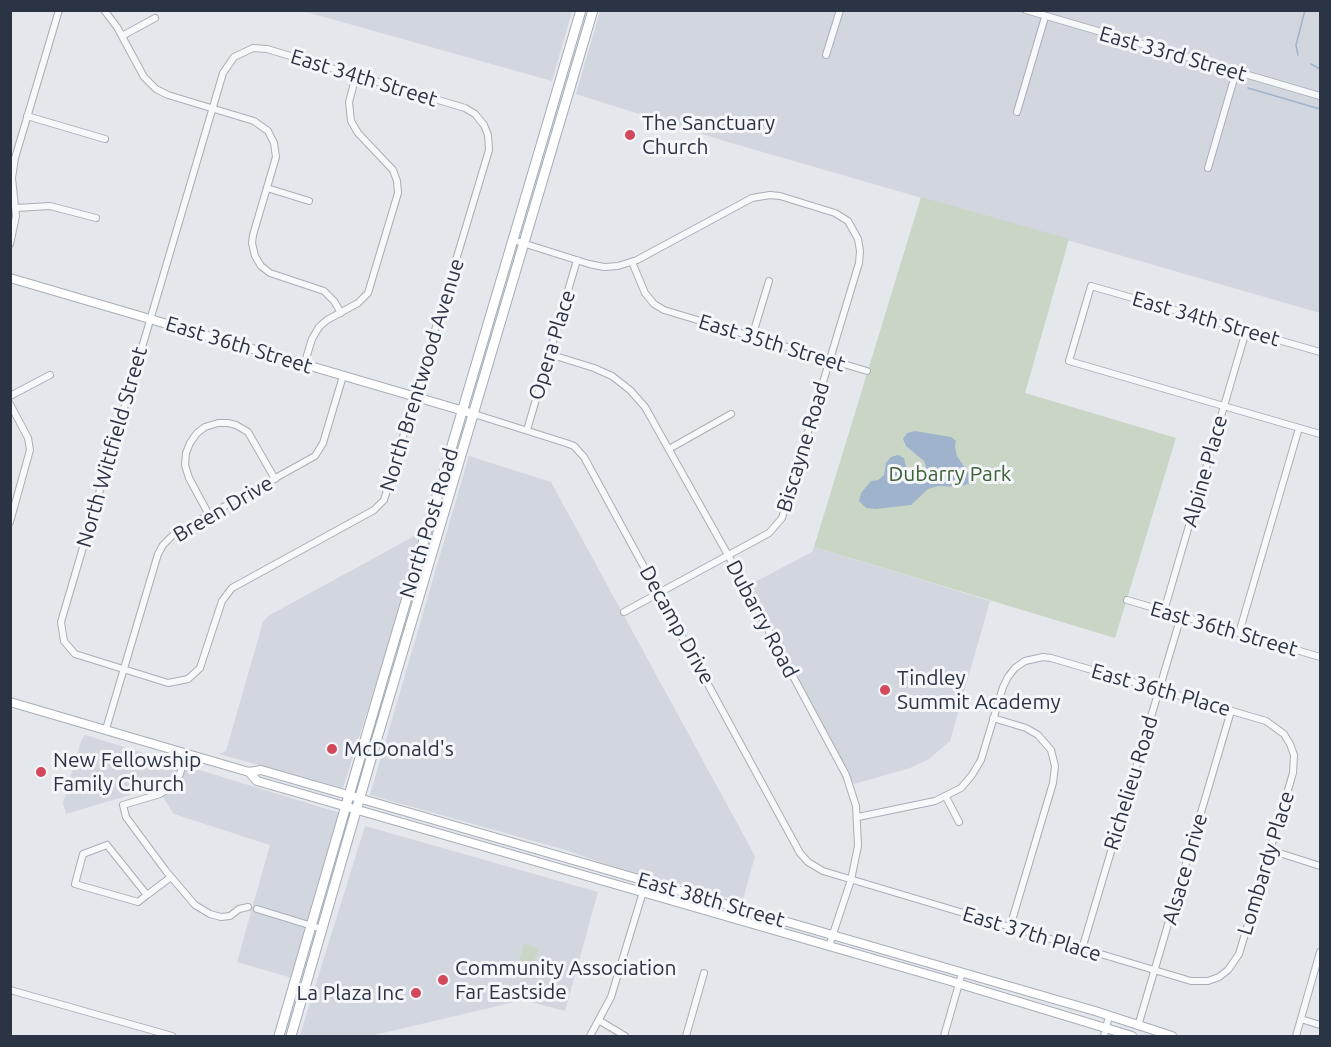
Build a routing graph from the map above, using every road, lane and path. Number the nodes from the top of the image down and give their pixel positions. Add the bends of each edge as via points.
1 (59, 10) edge
2 (104, 10) edge
3 (581, 10) edge
4 (592, 10) edge
5 (840, 10) edge
6 (1026, 10) edge
7 (1045, 16) junction
8 (155, 18) dead end
9 (122, 36) junction
10 (238, 54) joint
11 (826, 55) dead end
12 (1236, 72) junction
13 (356, 76) junction
14 (1320, 96) edge
15 (212, 108) junction
16 (1017, 112) dead end
17 (27, 116) junction
18 (484, 125) joint
19 (105, 139) dead end
20 (1208, 168) dead end
21 (267, 188) junction
22 (309, 201) dead end
23 (16, 208) junction
24 (96, 218) dead end
25 (513, 240) junction
26 (524, 243) junction
27 (10, 244) edge
28 (577, 260) junction
29 (632, 262) junction
30 (10, 278) edge
31 (769, 281) dead end
32 (341, 313) junction
33 (150, 318) junction
34 (1246, 331) junction
35 (752, 337) junction
36 (1320, 352) edge
37 (549, 354) junction
38 (829, 360) junction
39 (304, 365) junction
40 (867, 371) dead end
41 (50, 375) dead end
42 (343, 376) junction
43 (10, 396) edge
44 (416, 397) junction
45 (10, 404) edge
46 (1224, 406) junction
47 (468, 412) junction
48 (731, 414) dead end
49 (1299, 428) junction
50 (527, 430) junction
51 (1320, 434) edge
52 (669, 448) junction
53 (275, 479) junction
54 (209, 515) junction
55 (10, 522) edge
56 (728, 555) junction
57 (659, 593) junction
58 (1127, 600) dead end
59 (1164, 611) junction
60 (624, 612) dead end
61 (1181, 616) junction
62 (1239, 633) junction
63 (1320, 657) edge
64 (124, 670) junction
65 (1159, 690) junction
66 (10, 702) edge
67 (1232, 711) junction
68 (993, 718) junction
69 (106, 729) junction
70 (1286, 737) joint
71 (186, 753) junction
72 (249, 772) junction
73 (349, 796) junction
74 (946, 797) junction
75 (360, 799) junction
76 (346, 807) junction
77 (356, 810) junction
78 (858, 817) junction
79 (959, 822) dead end
80 (1270, 850) junction
81 (1320, 866) edge
82 (171, 877) junction
83 (851, 880) junction
84 (645, 882) junction
85 (642, 892) junction
86 (147, 895) junction
87 (248, 906) dead end
88 (257, 909) dead end
89 (311, 925) junction
90 (1010, 927) junction
91 (322, 929) junction
92 (833, 936) junction
93 (829, 946) junction
94 (1082, 949) junction
95 (1320, 952) edge
96 (1155, 970) junction
97 (704, 973) dead end
98 (962, 973) junction
99 (1214, 979) joint
100 (959, 984) junction
101 (10, 990) edge
102 (1109, 1016) junction
103 (1301, 1019) junction
104 (600, 1021) junction
105 (1320, 1025) edge
106 (1138, 1026) junction
107 (1105, 1032) edge
108 (171, 1036) edge
109 (279, 1036) edge
110 (291, 1036) edge
111 (590, 1036) edge
112 (625, 1036) edge
113 (686, 1036) edge
114 (944, 1036) edge
115 (1132, 1036) edge
116 (1172, 1036) edge
117 (1296, 1036) edge

1 - 17 street
2 - 9 street
3 - 25 main road, North Post Road
4 - 26 main road, North Post Road
5 - 11 street
6 - 7 street, East 33rd Street
7 - 12 street, East 33rd Street
7 - 16 street
8 - 9 street
9 - 15 street via 152,85 168,95
10 - 13 street, East 34th Street via 253,48 267,49
10 - 15 street, North Wittfield Street via 224,69
12 - 14 street, East 33rd Street
12 - 20 street
13 - 18 street, East 34th Street via 462,107
13 - 32 street via 349,102 351,121 393,170 398,194 369,291
15 - 21 street via 259,123 268,131 275,145 275,159
15 - 33 street, North Wittfield Street
17 - 19 street
17 - 23 street via 13,167
18 - 44 street, North Brentwood Avenue via 488,152
21 - 22 street
21 - 32 street via 252,238 257,261 266,271 324,291
23 - 24 street via 50,206
23 - 27 street
25 - 26 street
25 - 47 main road, North Post Road
26 - 28 street
26 - 47 main road, North Post Road
28 - 29 street via 604,267
28 - 37 street, Opera Place
29 - 35 street, East 35th Street via 645,293 661,309
29 - 38 street, Biscayne Road via 752,198 780,195 836,213 848,221 860,248
30 - 33 main road, East 36th Street
31 - 35 street
32 - 39 street via 316,332
33 - 39 main road, East 36th Street
33 - 64 street, North Wittfield Street via 61,624 65,644 75,654
34 - 36 street, East 34th Street
34 - 46 street, Alpine Place
34 - 46 street, East 34th Street via 1091,286 1069,362
35 - 38 street, East 35th Street
37 - 50 street, Opera Place
37 - 52 street, Dubarry Road via 594,368 621,383 645,407
38 - 40 street, East 35th Street
38 - 56 street, Biscayne Road via 782,518 769,533
39 - 42 main road, East 36th Street
41 - 43 street
42 - 44 main road, East 36th Street
42 - 53 street, Breen Drive via 320,450
44 - 47 main road, East 36th Street
44 - 64 street, North Brentwood Avenue via 381,505 230,590 222,601 203,663 190,678 168,683
45 - 55 street via 30,450
46 - 49 street
46 - 59 street, Alpine Place
47 - 50 street, Decamp Drive
47 - 73 main road, North Post Road
47 - 75 main road, North Post Road
48 - 52 street
49 - 51 street
49 - 62 street
50 - 57 street, Decamp Drive via 566,442 580,452
52 - 56 street, Dubarry Road
53 - 54 street, Breen Drive
53 - 54 street via 248,432 228,423 205,427 190,442 185,465
54 - 64 street, Breen Drive via 171,536 160,549
56 - 57 street, Biscayne Road
56 - 78 street, Dubarry Road via 846,775
57 - 60 street, Biscayne Road
57 - 83 street, Decamp Drive via 800,853 818,869
58 - 59 street, East 36th Street
59 - 61 street, East 36th Street
61 - 62 street, East 36th Street
61 - 65 street, Richelieu Road
62 - 63 street, East 36th Street
64 - 69 street, Breen Drive
65 - 67 street, East 36th Place
65 - 68 street, East 36th Place via 1051,658 1031,659 1008,677
65 - 94 street, Richelieu Road
66 - 69 main road, East 38th Street
67 - 70 street, East 36th Place via 1266,721
67 - 96 street, Alsace Drive
68 - 74 street via 976,771 961,788
68 - 90 street via 1036,733 1050,748 1055,766
69 - 71 main road, East 38th Street
70 - 80 street, Lombardy Place via 1294,769
71 - 72 main road, East 38th Street
71 - 82 street via 179,776 170,788 123,805 130,825
72 - 73 main road, East 38th Street via 261,770
72 - 76 main road, East 38th Street via 257,781
73 - 75 main road, East 38th Street
73 - 76 main road, North Post Road
74 - 78 street
74 - 79 street
75 - 77 main road, North Post Road
75 - 84 main road, East 38th Street
76 - 77 main road, East 38th Street
76 - 89 main road, North Post Road
77 - 85 main road, East 38th Street
77 - 91 main road, North Post Road
78 - 83 street, Dubarry Road via 858,846
80 - 81 street
80 - 99 street, Lombardy Place via 1239,954 1228,970
82 - 86 street
82 - 87 street via 191,902 215,917 226,917
83 - 90 street, East 37th Place
83 - 92 street, Dubarry Road
84 - 85 street
84 - 92 main road, East 38th Street
85 - 93 main road, East 38th Street
85 - 104 street via 614,989
86 - 86 street via 138,902 75,884 83,854 107,845
88 - 89 street
89 - 91 street
89 - 109 main road, North Post Road
90 - 94 street, East 37th Place
91 - 110 main road, North Post Road
92 - 93 street, Dubarry Road
92 - 98 main road, East 38th Street
93 - 100 main road, East 38th Street
94 - 96 street, East 37th Place
95 - 103 street
96 - 99 street, East 37th Place via 1194,981
96 - 106 street, Alsace Drive
97 - 113 street
98 - 100 street
98 - 102 main road, East 38th Street
100 - 107 main road, East 38th Street
100 - 114 street
101 - 108 street
102 - 106 main road, East 38th Street
102 - 107 street
103 - 105 street
103 - 117 street
104 - 111 street
104 - 112 street
106 - 116 main road, East 38th Street
107 - 115 main road, East 38th Street

